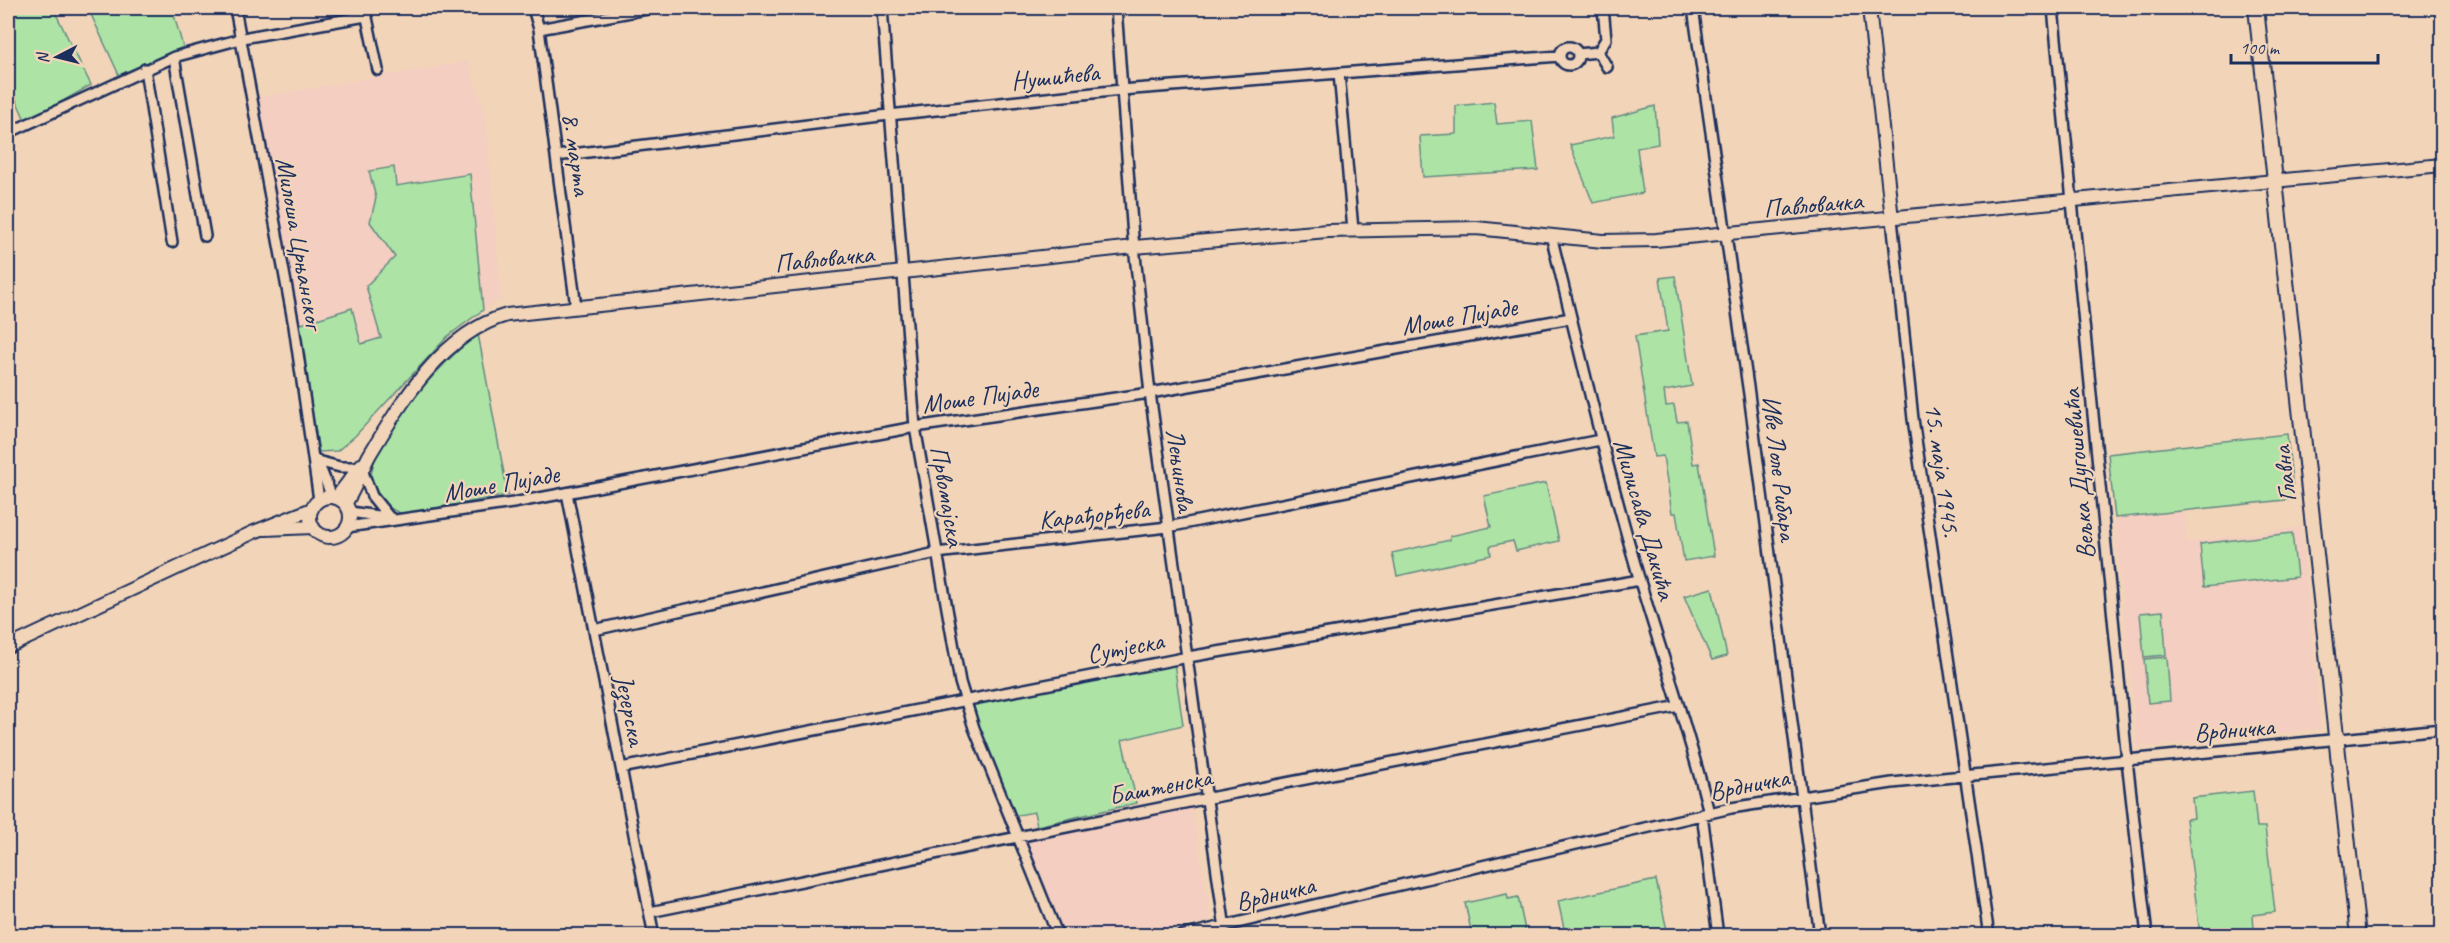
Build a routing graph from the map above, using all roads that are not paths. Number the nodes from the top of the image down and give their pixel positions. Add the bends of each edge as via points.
1 (235, 8) edge
2 (533, 8) edge
3 (652, 8) edge
4 (882, 8) edge
5 (1116, 8) edge
6 (1603, 8) edge
7 (1692, 8) edge
8 (1869, 8) edge
9 (2053, 8) edge
10 (2256, 8) edge
11 (2442, 8) edge
12 (366, 12) edge
13 (2442, 15) edge
14 (539, 29) junction
15 (241, 39) junction
16 (1598, 52) junction
17 (174, 57) junction
18 (1607, 67) dead end
19 (145, 69) junction
20 (378, 70) dead end
21 (1339, 73) junction
22 (1121, 90) junction
23 (892, 115) junction
24 (8, 132) edge
25 (556, 156) junction
26 (2442, 165) edge
27 (2276, 182) junction
28 (2073, 201) junction
29 (1892, 219) junction
30 (1353, 230) junction
31 (1726, 234) junction
32 (1551, 235) junction
33 (205, 236) dead end
34 (172, 242) dead end
35 (1134, 247) junction
36 (905, 273) junction
37 (576, 306) junction
38 (1571, 318) junction
39 (1150, 393) junction
40 (915, 427) junction
41 (1600, 440) junction
42 (316, 458) junction
43 (363, 467) junction
44 (567, 493) junction
45 (341, 503) junction
46 (315, 505) junction
47 (393, 518) junction
48 (313, 527) junction
49 (347, 527) junction
50 (1168, 527) junction
51 (265, 529) junction
52 (936, 554) junction
53 (1640, 580) junction
54 (594, 630) junction
55 (8, 647) edge
56 (1188, 657) junction
57 (964, 699) junction
58 (1679, 706) junction
59 (2442, 729) edge
60 (2336, 741) junction
61 (2127, 760) junction
62 (621, 768) junction
63 (1966, 775) junction
64 (1801, 795) junction
65 (1208, 798) junction
66 (1706, 814) junction
67 (1017, 837) junction
68 (650, 912) junction
69 (1226, 931) edge
70 (654, 936) edge
71 (1058, 936) edge
72 (1181, 936) edge
73 (1718, 936) edge
74 (1820, 936) edge
75 (1989, 936) edge
76 (2147, 936) edge
77 (2358, 936) edge

1 - 15 street, Милоша Црњанског
2 - 14 street, 8. марта
3 - 14 street
4 - 23 street, Првомајска
5 - 22 street, Лењинова
6 - 16 street via 1606,39
7 - 31 street, Иве Лоле Рибара
8 - 29 street, 15. маја 1945.
9 - 28 street, Вељка Дугошевића
10 - 27 main road, Главна
11 - 13 street
12 - 15 street
12 - 20 street
14 - 25 street, 8. марта
15 - 17 street
15 - 42 street, Милоша Црњанског
16 - 18 street
16 - 21 street, Нушићева via 1578,54 1568,47 1560,56
17 - 19 street
17 - 33 street
19 - 24 street
19 - 34 street
21 - 22 street, Нушићева
21 - 30 street
22 - 23 street, Нушићева
22 - 35 street, Лењинова
23 - 25 street, Нушићева
23 - 36 street, Првомајска
25 - 37 street, 8. марта
26 - 27 street, Павловачка
27 - 28 street, Павловачка
27 - 60 main road, Главна
28 - 29 street, Павловачка
28 - 61 street, Вељка Дугошевића
29 - 31 street, Павловачка
29 - 63 street, 15. маја 1945. via 1913,419
30 - 32 street, Павловачка via 1476,228
30 - 35 street, Павловачка
31 - 32 street, Павловачка via 1622,242
31 - 64 street, Иве Лоле Рибара
32 - 38 street, Милисава Дакића
35 - 36 street, Павловачка
35 - 39 street, Лењинова
36 - 37 street, Павловачка
36 - 40 street, Првомајска
37 - 43 street, Павловачка via 507,315 471,331 424,375
38 - 39 street, Моше Пијаде
38 - 41 street, Милисава Дакића
39 - 40 street, Моше Пијаде
39 - 50 street, Лењинова
40 - 44 street, Моше Пијаде
40 - 52 street, Првомајска
41 - 50 street, Карађорђева
41 - 53 street, Милисава Дакића
42 - 43 street via 336,466
42 - 45 street, Милоша Црњанског
42 - 46 street, Милоша Црњанског
43 - 45 street, Павловачка
43 - 47 street via 372,496
44 - 47 street, Моше Пијаде via 447,514
44 - 54 street, Језерска
45 - 46 street
45 - 47 street, Моше Пијаде
45 - 49 street, Павловачка
46 - 48 street via 310,518
46 - 51 street
47 - 49 street, Моше Пијаде
48 - 49 street via 322,535 333,537
48 - 51 street
50 - 52 street, Карађорђева
50 - 56 street, Лењинова
51 - 55 street
52 - 54 street, Карађорђева
52 - 57 street, Првомајска
53 - 56 street, Сутјеска
53 - 58 street, Милисава Дакића
54 - 62 street, Језерска
56 - 57 street, Сутјеска
56 - 65 street, Лењинова
57 - 62 street, Сутјеска
57 - 67 street, Првомајска
58 - 65 street, Баштенска
58 - 66 street, Милисава Дакића
59 - 60 street, Врдничка
60 - 61 street, Врдничка
60 - 77 main road, Главна
61 - 63 street, Врдничка
61 - 76 street, Вељка Дугошевића
62 - 68 street, Језерска
63 - 64 street, Врдничка
63 - 75 street, 15. маја 1945.
64 - 66 street, Врдничка
64 - 74 street, Иве Лоле Рибара
65 - 67 street, Баштенска
65 - 69 street, Лењинова
66 - 69 street, Врдничка
66 - 73 street, Милисава Дакића
67 - 68 street, Баштенска
67 - 71 street, Првомајска
68 - 70 street, Језерска
69 - 72 street, Врдничка

